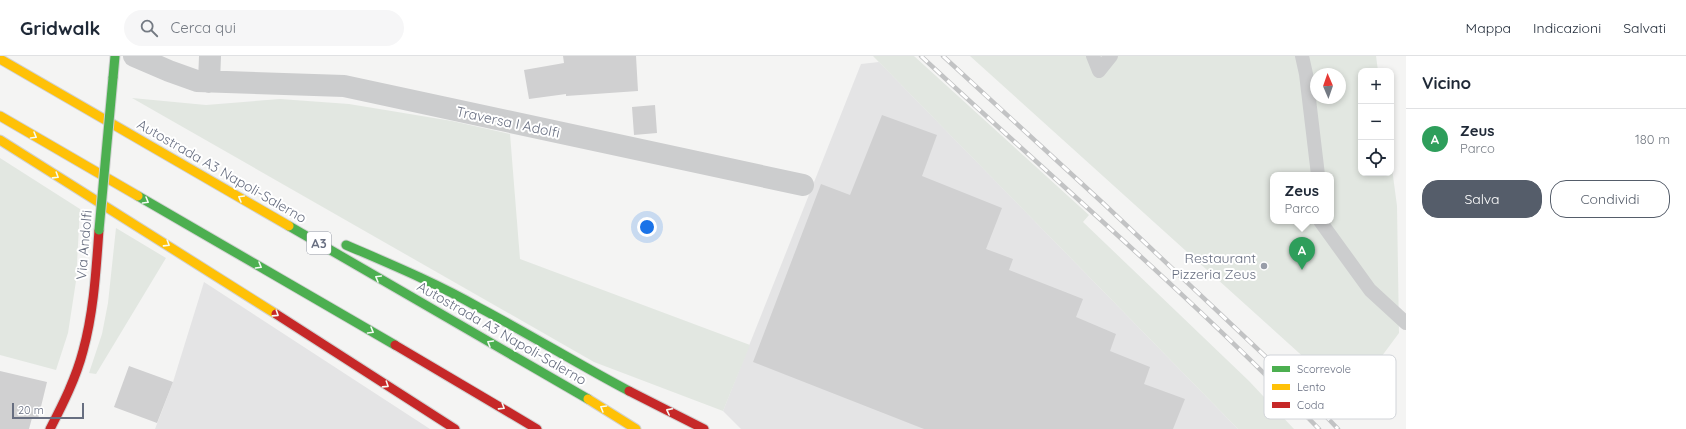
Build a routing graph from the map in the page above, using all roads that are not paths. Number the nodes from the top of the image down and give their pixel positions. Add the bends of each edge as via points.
1 (115, 56) edge
2 (134, 56) edge
3 (210, 56) edge
4 (1093, 56) edge
5 (1111, 56) edge
6 (1302, 56) edge
7 (0, 59) edge
8 (209, 82) junction
9 (0, 116) edge
10 (0, 140) edge
11 (1318, 172) edge
12 (803, 185) dead end
13 (265, 212) junction
14 (1322, 224) edge
15 (1406, 323) edge
16 (50, 429) edge
17 (455, 429) edge
18 (537, 429) edge
19 (636, 429) edge
20 (704, 429) edge

1 - 16 main road, Via Andolfi, bridge via 94,296 87,339 78,369
2 - 8 street, Traversa I Adolfi via 185,78
3 - 8 street
4 - 5 lane via 1099,71
6 - 11 lane
13 -> 7 main road, Autostrada A3 Napoli-Salerno / A3
8 - 12 street, Traversa I Adolfi via 344,86
9 -> 18 main road
10 -> 17 main road
19 -> 13 main road, Autostrada A3 Napoli-Salerno / A3
20 -> 13 main road via 581,366 477,306 390,264
14 - 15 lane via 1370,290

